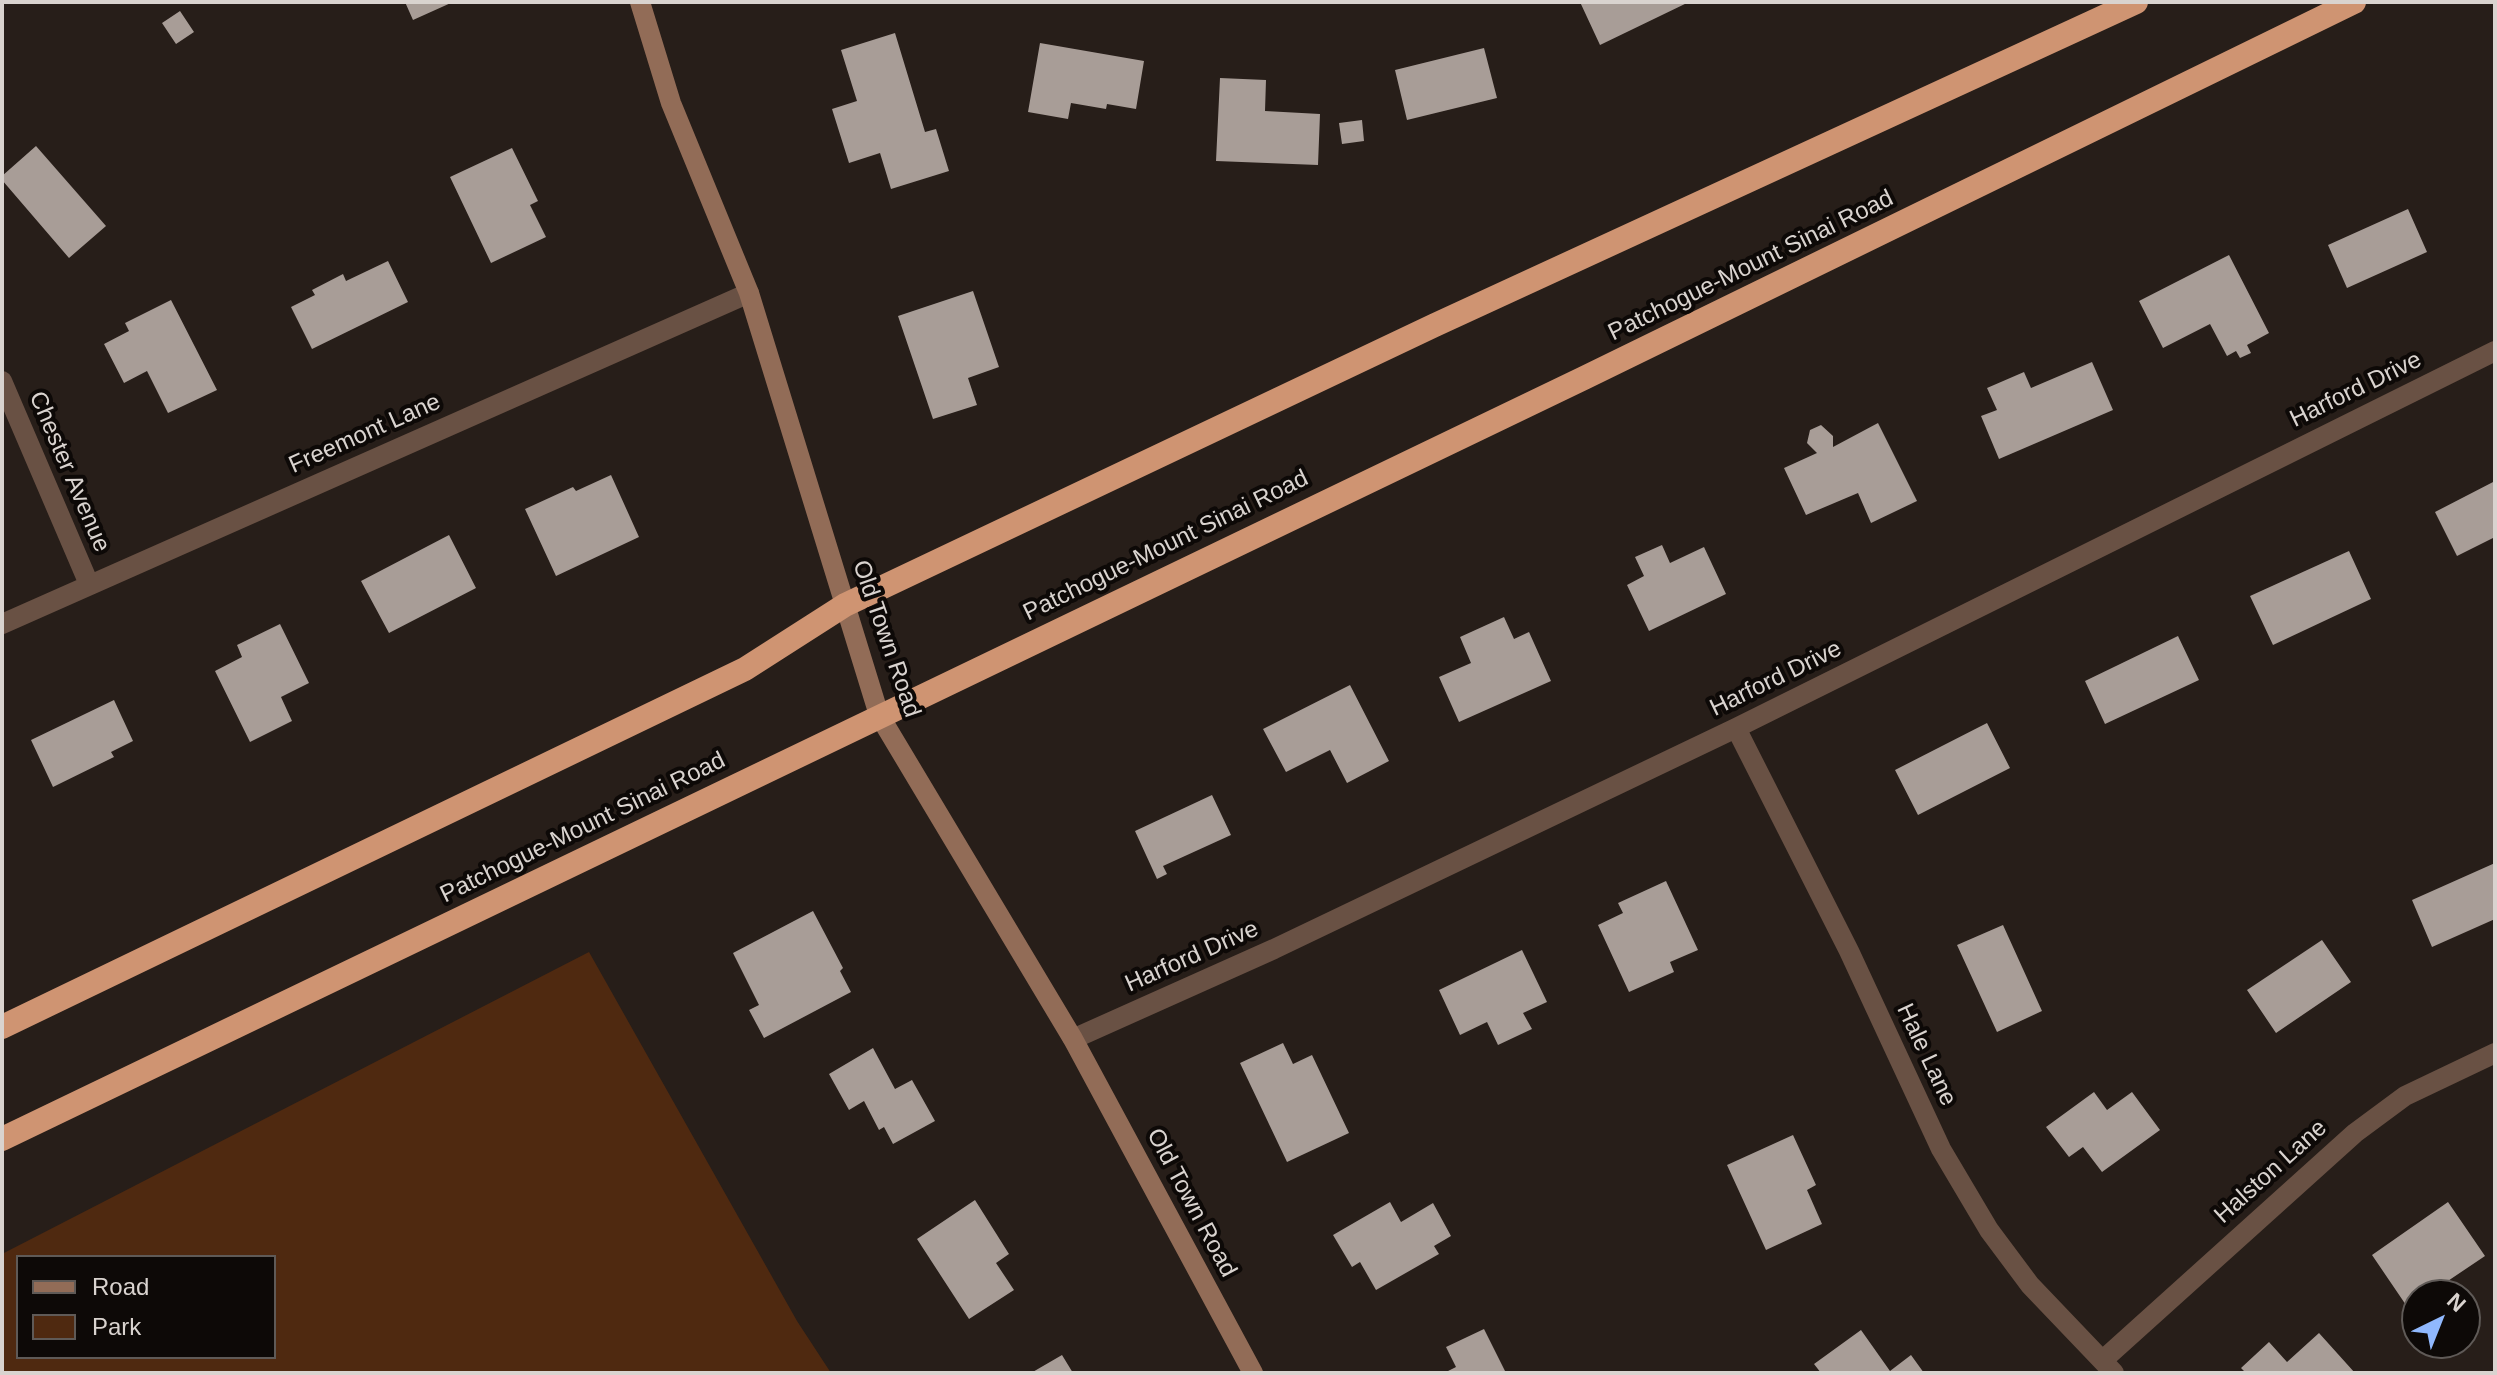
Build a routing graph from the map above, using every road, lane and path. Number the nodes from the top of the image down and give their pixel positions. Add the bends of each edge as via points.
1 (2136, 2) edge
2 (2354, 2) edge
3 (646, 4) edge
4 (749, 293) junction
5 (2495, 351) edge
6 (2, 381) edge
7 (89, 584) junction
8 (845, 605) junction
9 (2, 624) edge
10 (879, 715) junction
11 (1736, 728) junction
12 (2, 1027) edge
13 (1073, 1039) junction
14 (2495, 1053) edge
15 (2, 1139) edge
16 (2109, 1366) edge
17 (1253, 1373) edge

1 - 8 highway via 1435,325
2 - 10 highway, Patchogue-Mount Sinai Road
3 - 4 main road, Old Town Road via 671,103
4 - 7 street, Freemont Lane
4 - 8 main road, Old Town Road
5 - 11 street, Harford Drive
6 - 7 street, Chester Avenue
7 - 9 street, Freemont Lane
8 - 10 main road, Old Town Road
8 - 12 highway via 745,669
10 - 13 main road, Old Town Road
10 - 15 highway, Patchogue-Mount Sinai Road
11 - 13 street, Harford Drive
11 - 16 street, Hale Lane via 1941,1149 1989,1230 2030,1285
13 - 17 main road, Old Town Road
14 - 16 street, Halston Lane via 2405,1096 2355,1133

